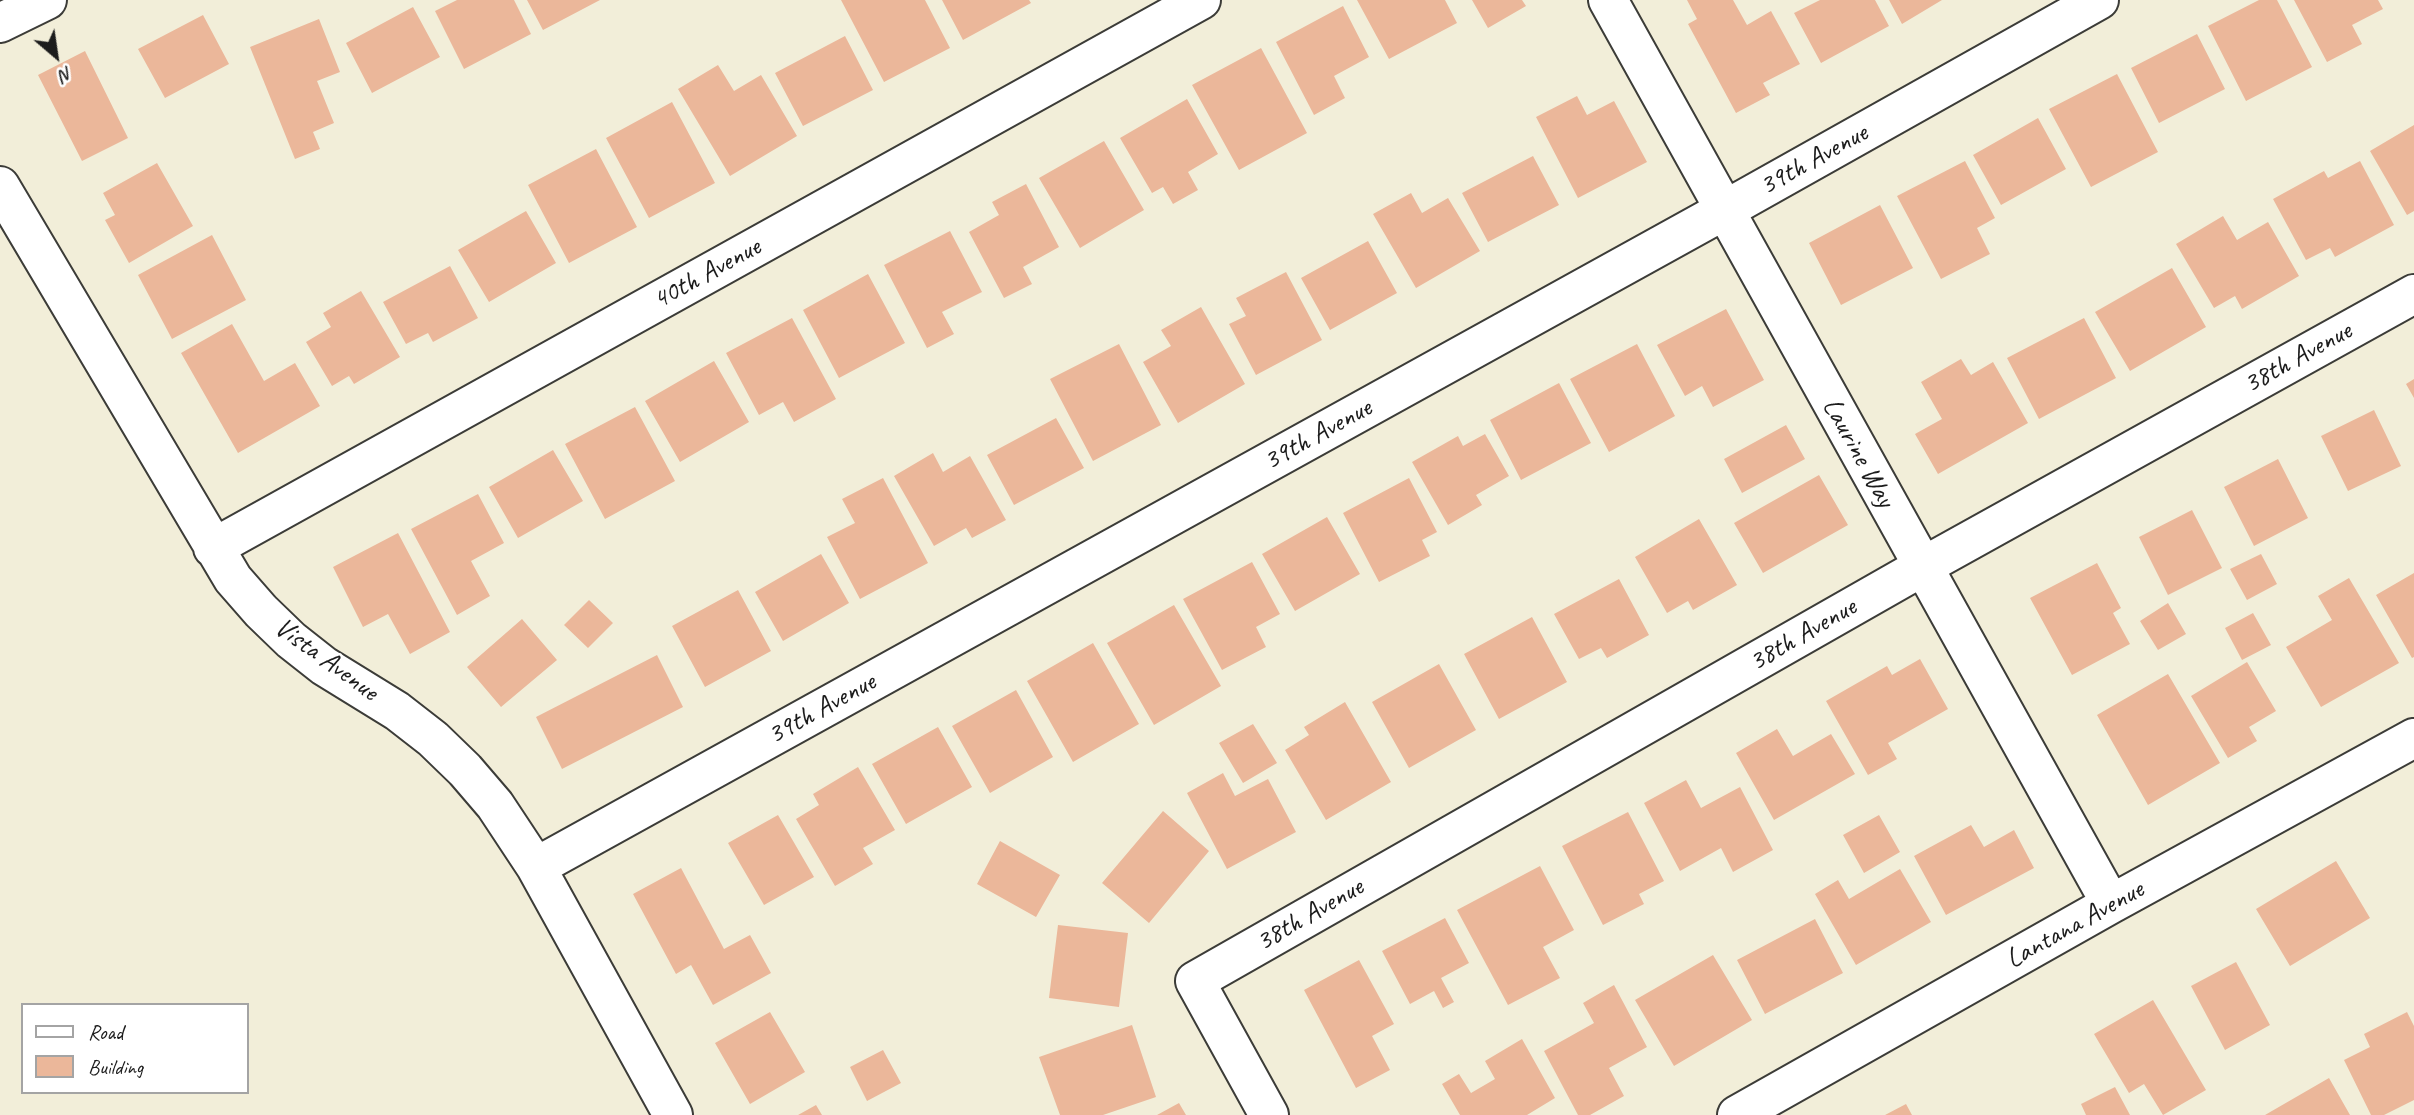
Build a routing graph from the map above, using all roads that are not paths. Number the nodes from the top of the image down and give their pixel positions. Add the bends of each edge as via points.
1 (47, 0) edge
2 (1201, 0) edge
3 (1608, 0) edge
4 (2099, 0) edge
5 (0, 23) edge
6 (0, 187) edge
7 (1723, 211) junction
8 (2414, 293) edge
9 (213, 548) junction
10 (1923, 567) junction
11 (2414, 738) edge
12 (536, 867) junction
13 (2110, 904) junction
14 (673, 1115) edge
15 (1269, 1115) edge
16 (1737, 1115) edge

1 - 5 street
2 - 9 street, 40th Avenue
3 - 7 street, Laurine Way
4 - 7 street, 39th Avenue
6 - 9 street, Vista Avenue
7 - 10 street, Laurine Way
7 - 12 street, 39th Avenue
8 - 10 street, 38th Avenue
9 - 12 street, Vista Avenue via 233,579 291,640 397,711 465,770 495,805
10 - 13 street, Laurine Way
10 - 15 street, 38th Avenue via 1195,981
11 - 13 street, Lantana Avenue
12 - 14 street, Vista Avenue
13 - 16 street, Lantana Avenue

